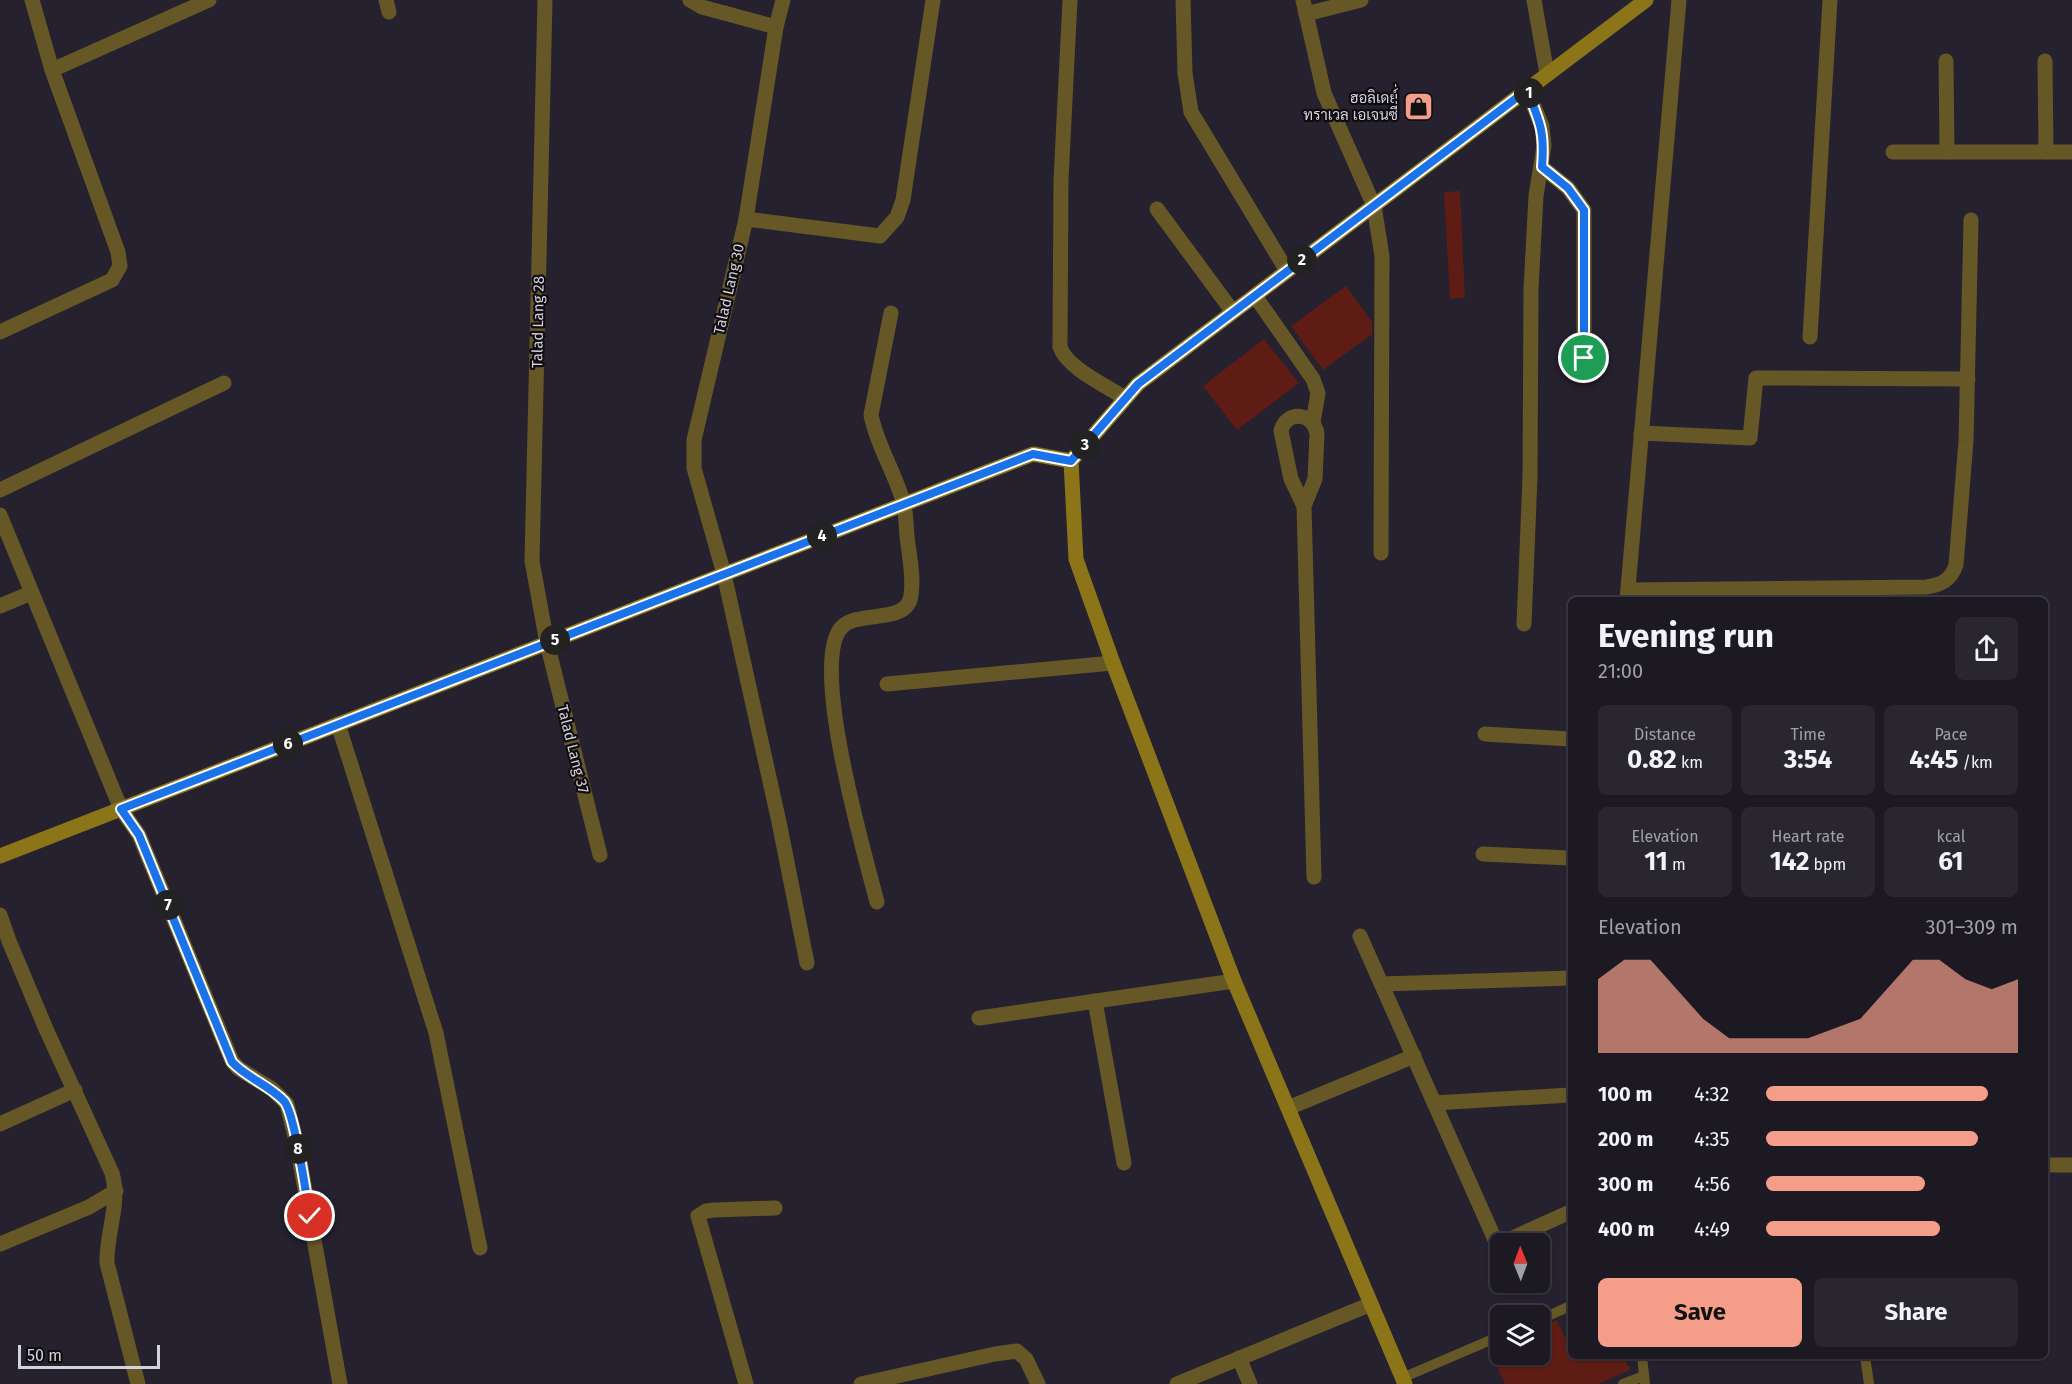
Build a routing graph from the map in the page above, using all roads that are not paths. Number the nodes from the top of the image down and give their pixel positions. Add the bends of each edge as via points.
1 (32, 0) edge
2 (209, 0) edge
3 (545, 0) edge
4 (690, 0) edge
5 (783, 0) edge
6 (933, 0) edge
7 (1070, 0) edge
8 (1183, 0) edge
9 (1361, 0) edge
10 (1534, 0) edge
11 (1646, 0) edge
12 (1679, 0) edge
13 (1830, 0) edge
14 (1304, 7) edge
15 (776, 27) junction
16 (1946, 61) dead end
17 (2045, 61) dead end
18 (52, 70) junction
19 (1547, 74) junction
20 (1527, 90) junction
21 (1893, 152) dead end
22 (1947, 152) junction
23 (2046, 152) junction
24 (2072, 152) edge
25 (1542, 167) junction
26 (1374, 206) junction
27 (1157, 209) dead end
28 (746, 219) junction
29 (1971, 220) dead end
30 (1287, 271) junction
31 (1255, 296) junction
32 (1233, 312) junction
33 (891, 313) dead end
34 (1, 328) edge
35 (1810, 337) dead end
36 (1584, 358) dead end
37 (1968, 379) junction
38 (224, 383) dead end
39 (1125, 398) junction
40 (1313, 422) junction
41 (1641, 433) junction
42 (1071, 461) junction
43 (0, 490) edge
44 (904, 504) junction
45 (1304, 506) junction
46 (0, 515) edge
47 (1381, 554) dead end
48 (724, 574) junction
49 (31, 594) junction
50 (1628, 595) edge
51 (0, 606) edge
52 (1524, 624) dead end
53 (547, 643) junction
54 (1113, 663) junction
55 (887, 684) dead end
56 (338, 724) junction
57 (1485, 734) dead end
58 (1568, 739) edge
59 (121, 809) junction
60 (1483, 854) dead end
61 (600, 855) dead end
62 (0, 856) edge
63 (1568, 858) edge
64 (1314, 877) dead end
65 (877, 902) dead end
66 (0, 915) edge
67 (1360, 936) dead end
68 (807, 963) dead end
69 (1568, 978) edge
70 (1234, 981) junction
71 (1382, 984) junction
72 (1095, 1001) junction
73 (979, 1018) dead end
74 (1414, 1056) junction
75 (75, 1090) junction
76 (1568, 1095) edge
77 (1434, 1103) junction
78 (1288, 1108) junction
79 (0, 1124) edge
80 (1124, 1163) dead end
81 (2048, 1165) edge
82 (2072, 1165) edge
83 (116, 1191) junction
84 (775, 1208) dead end
85 (1568, 1213) edge
86 (1492, 1233) edge
87 (1529, 1233) edge
88 (0, 1244) edge
89 (480, 1248) dead end
90 (1371, 1304) junction
91 (1568, 1307) edge
92 (1550, 1315) edge
93 (1490, 1341) edge
94 (1239, 1358) junction
95 (1642, 1359) edge
96 (1865, 1359) edge
97 (1645, 1380) edge
98 (1404, 1381) edge
99 (138, 1384) edge
100 (340, 1384) edge
101 (747, 1384) edge
102 (861, 1384) edge
103 (1038, 1384) edge
104 (1177, 1384) edge
105 (1250, 1384) edge
106 (1623, 1384) edge
107 (1869, 1384) edge

1 - 18 street
2 - 18 street
3 - 53 street, Talad Lang 28 via 532,561
4 - 15 street via 702,7
5 - 15 street, Talad Lang 30
6 - 28 street via 903,200 897,217 880,236
7 - 39 street via 1061,180 1060,346 1066,358
8 - 30 street via 1185,73 1191,112
9 - 14 street
10 - 19 street
11 - 19 main road
12 - 41 street
13 - 35 street
14 - 26 street via 1327,102
15 - 28 street, Talad Lang 30
16 - 22 street
17 - 23 street
18 - 34 street via 120,266 112,279
19 - 20 main road
20 - 25 street via 1542,126
20 - 26 main road
21 - 22 street
22 - 23 street
23 - 24 street
25 - 36 street via 1568,188 1584,210
25 - 52 street via 1536,196 1531,289
26 - 30 main road
26 - 47 street via 1383,280
27 - 32 street
28 - 48 street, Talad Lang 30 via 694,440 694,468
29 - 37 street
30 - 31 main road
31 - 32 main road
31 - 40 street via 1313,379 1318,393
32 - 39 main road
33 - 44 street via 871,415
37 - 41 street via 1756,378 1750,438
37 - 50 street via 1956,565 1944,582 1926,587
38 - 43 street
39 - 42 main road
40 - 45 street via 1317,434 1315,479
40 - 45 street via 1296,417 1285,423 1281,431 1291,479
41 - 50 street
42 - 44 main road via 1033,454
42 - 54 main road via 1076,559
44 - 48 main road
44 - 65 street via 910,603 894,613 846,622 839,629 830,678 839,748
45 - 64 street
46 - 49 street
48 - 53 main road
48 - 68 street, Talad Lang 30
49 - 51 street
49 - 59 street
53 - 56 main road
53 - 61 street, Talad Lang 37
54 - 55 street
54 - 70 main road
56 - 59 main road
56 - 89 street via 436,1033
57 - 58 street
59 - 62 main road
59 - 100 street via 139,835 232,1062 287,1104
60 - 63 street
66 - 75 street
67 - 71 street
69 - 71 street
70 - 72 street
70 - 78 main road
71 - 74 street
72 - 73 street
72 - 80 street
74 - 77 street
74 - 78 street
75 - 79 street
75 - 83 street via 110,1166
76 - 77 street
77 - 86 street
78 - 90 main road
81 - 82 street
83 - 88 street via 89,1207
83 - 99 street via 107,1263
84 - 101 street via 714,1210 698,1216
85 - 87 street
90 - 94 street
90 - 98 main road
91 - 92 lane
93 - 98 lane
94 - 104 street
94 - 105 street
95 - 97 lane
96 - 107 lane
97 - 106 lane
102 - 103 street via 1012,1352 1026,1359

